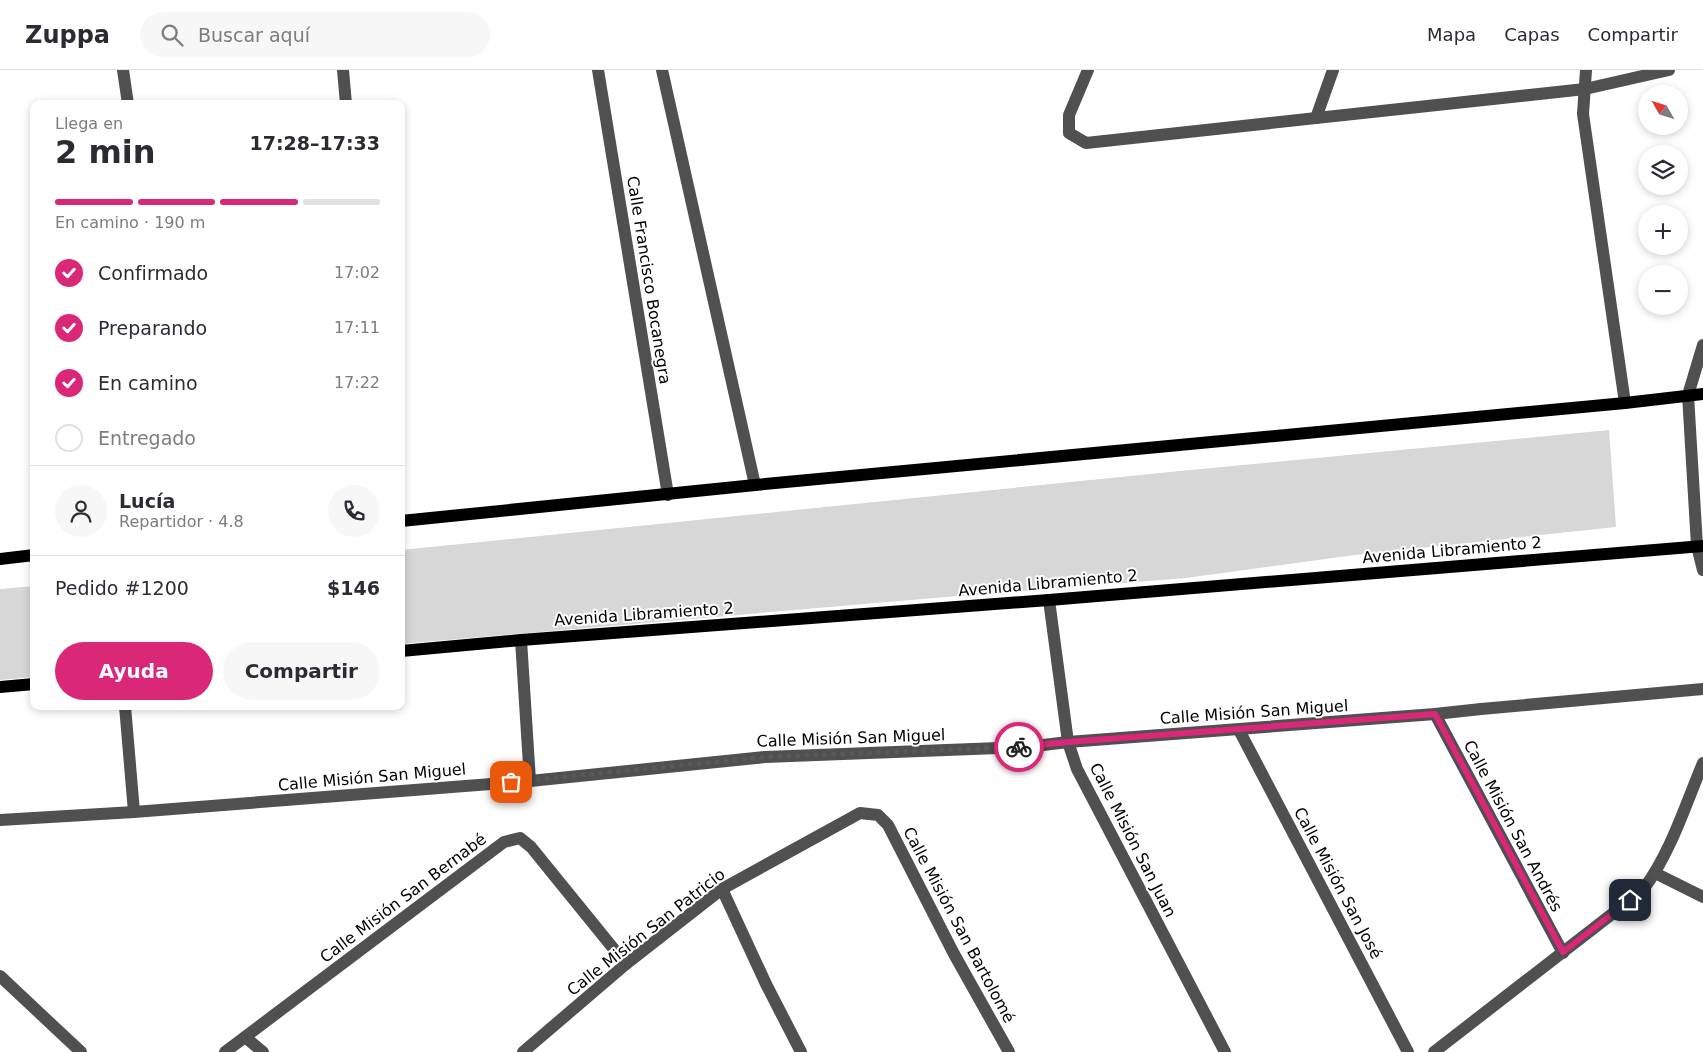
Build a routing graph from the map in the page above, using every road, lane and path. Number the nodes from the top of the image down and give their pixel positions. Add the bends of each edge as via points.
1 (123, 70) edge
2 (343, 70) edge
3 (598, 70) edge
4 (662, 70) edge
5 (1088, 70) edge
6 (1333, 70) edge
7 (1586, 70) edge
8 (1669, 70) edge
9 (1585, 89) junction
10 (127, 100) edge
11 (346, 100) edge
12 (1316, 118) junction
13 (1703, 345) edge
14 (1703, 394) edge
15 (1688, 395) junction
16 (1625, 404) junction
17 (755, 485) junction
18 (668, 495) junction
19 (405, 521) edge
20 (1700, 546) edge
21 (30, 555) edge
22 (0, 559) edge
23 (1703, 570) edge
24 (1049, 600) junction
25 (521, 640) junction
26 (405, 651) edge
27 (30, 684) edge
28 (0, 687) edge
29 (1703, 689) edge
30 (125, 710) edge
31 (1435, 714) junction
32 (1239, 730) junction
33 (1068, 742) junction
34 (1703, 763) edge
35 (530, 781) junction
36 (134, 812) junction
37 (878, 816) joint
38 (0, 820) edge
39 (1655, 873) junction
40 (722, 889) junction
41 (1703, 897) edge
42 (1563, 952) junction
43 (626, 964) junction
44 (0, 976) edge
45 (246, 1037) junction
46 (81, 1052) edge
47 (225, 1052) edge
48 (263, 1052) edge
49 (523, 1052) edge
50 (801, 1052) edge
51 (1008, 1052) edge
52 (1225, 1052) edge
53 (1408, 1052) edge
54 (1434, 1052) edge

1 - 10 street
2 - 11 street
3 - 18 street, Calle Francisco Bocanegra
4 - 17 street
5 - 12 street via 1068,116 1069,133 1086,143
6 - 12 street
7 - 9 street
8 - 9 street
9 - 12 street
9 - 16 street via 1583,114
13 - 15 street
14 - 15 main road
15 - 16 main road
15 - 20 street
16 - 17 main road
17 - 18 main road
18 - 19 main road
20 - 23 street
20 - 24 main road, Avenida Libramiento 2
21 - 22 main road
24 - 25 main road, Avenida Libramiento 2
24 - 33 street, Calle Misión San Juan
25 - 26 main road, Avenida Libramiento 2
25 - 35 street
27 - 28 main road
29 - 31 street, Calle Misión San Miguel
30 - 36 street
31 - 32 street, Calle Misión San Miguel
31 - 42 street, Calle Misión San Andrés
32 - 33 street, Calle Misión San Miguel
32 - 53 street, Calle Misión San José
33 - 35 street, Calle Misión San Miguel via 1027,747 765,757
33 - 52 street, Calle Misión San Juan via 1077,769
34 - 39 street via 1668,850
35 - 36 street, Calle Misión San Miguel
36 - 38 street, Calle Misión San Miguel
37 - 40 street, Calle Misión San Patricio via 860,814
37 - 51 street, Calle Misión San Bartolomé via 888,825
39 - 41 street
39 - 42 street via 1643,890
40 - 43 street, Calle Misión San Patricio
40 - 50 street
42 - 54 street
43 - 45 street, Calle Misión San Bernabé via 531,847 520,838 504,842
43 - 49 street, Calle Misión San Patricio
44 - 46 street
45 - 47 street, Calle Misión San Bernabé
45 - 48 street

